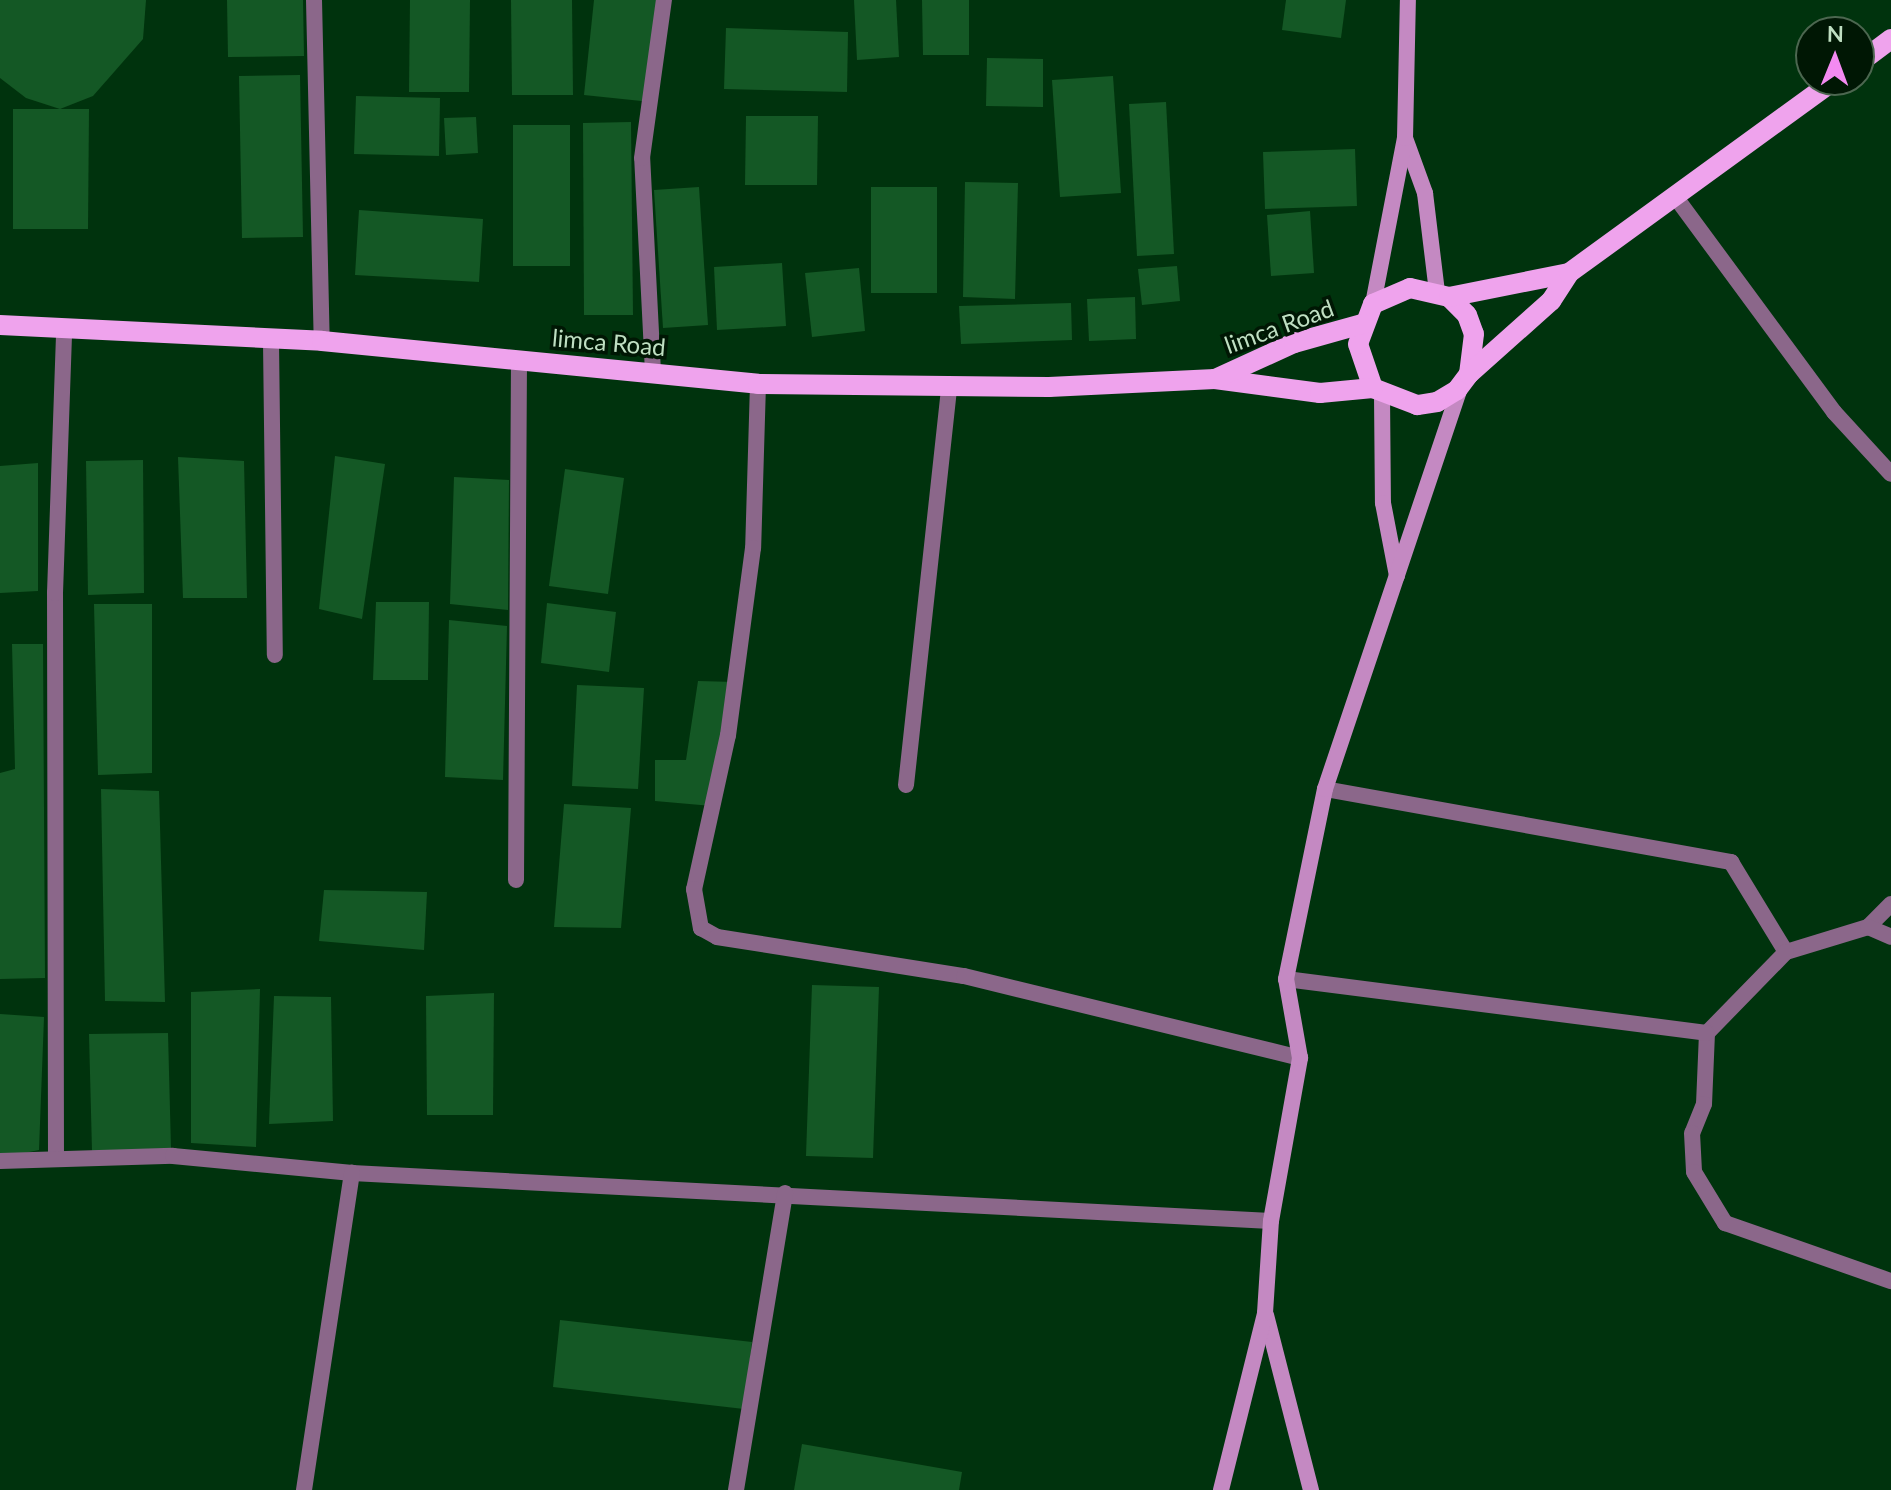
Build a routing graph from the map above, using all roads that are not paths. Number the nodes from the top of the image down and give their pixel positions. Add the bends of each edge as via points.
1 (314, 0) edge
2 (664, 0) edge
3 (1408, 0) edge
4 (1814, 96) edge
5 (1405, 138) junction
6 (1677, 199) junction
7 (1569, 273) junction
8 (1443, 295) junction
9 (1373, 304) junction
10 (1362, 324) junction
11 (0, 325) edge
12 (64, 329) junction
13 (322, 341) junction
14 (271, 342) junction
15 (519, 360) junction
16 (653, 372) junction
17 (1215, 379) junction
18 (1465, 379) junction
19 (758, 384) junction
20 (949, 387) junction
21 (1377, 392) junction
22 (1891, 474) edge
23 (1397, 579) junction
24 (275, 655) dead end
25 (906, 785) dead end
26 (1325, 789) junction
27 (516, 880) dead end
28 (1891, 904) edge
29 (1868, 927) junction
30 (1891, 937) edge
31 (1786, 952) junction
32 (1286, 979) junction
33 (1707, 1033) junction
34 (1300, 1058) junction
35 (56, 1159) junction
36 (0, 1161) edge
37 (352, 1173) junction
38 (785, 1193) junction
39 (1271, 1221) junction
40 (1891, 1281) edge
41 (1265, 1313) junction
42 (304, 1490) edge
43 (736, 1490) edge
44 (1221, 1490) edge
45 (1311, 1490) edge

1 - 13 street
2 - 16 street via 642,158
3 - 5 main road
4 - 6 main road
5 - 8 main road via 1425,193
5 - 9 main road
6 - 7 main road
6 - 22 street via 1834,412
7 - 8 main road
7 - 18 main road via 1551,301
8 - 9 main road via 1410,288
8 - 18 main road via 1467,315 1474,334
9 - 10 main road
10 - 17 main road, limca Road via 1294,343
10 - 21 main road via 1361,364
11 - 12 main road, limca Road
12 - 14 main road, limca Road
12 - 35 street via 55,593
13 - 14 main road, limca Road
13 - 15 main road, limca Road
14 - 24 street
15 - 16 main road, limca Road
15 - 27 street
16 - 19 main road, limca Road
17 - 20 main road, limca Road
17 - 21 main road, limca Road via 1320,393
18 - 21 main road via 1437,402 1417,405
18 - 23 main road
19 - 20 main road, limca Road
19 - 34 street via 753,548 728,735 694,889 701,928 717,937 964,976
20 - 25 street
21 - 23 main road via 1383,503
23 - 26 main road
26 - 31 street via 1731,862
26 - 32 main road
28 - 29 street
29 - 30 street
29 - 31 street
31 - 33 street
32 - 33 street
32 - 34 main road
33 - 40 street via 1704,1104 1692,1133 1694,1172 1725,1223
34 - 39 main road
35 - 36 street
35 - 37 street via 173,1156
37 - 38 street
37 - 42 street
38 - 39 street
38 - 43 street
39 - 41 main road
41 - 44 main road
41 - 45 main road

